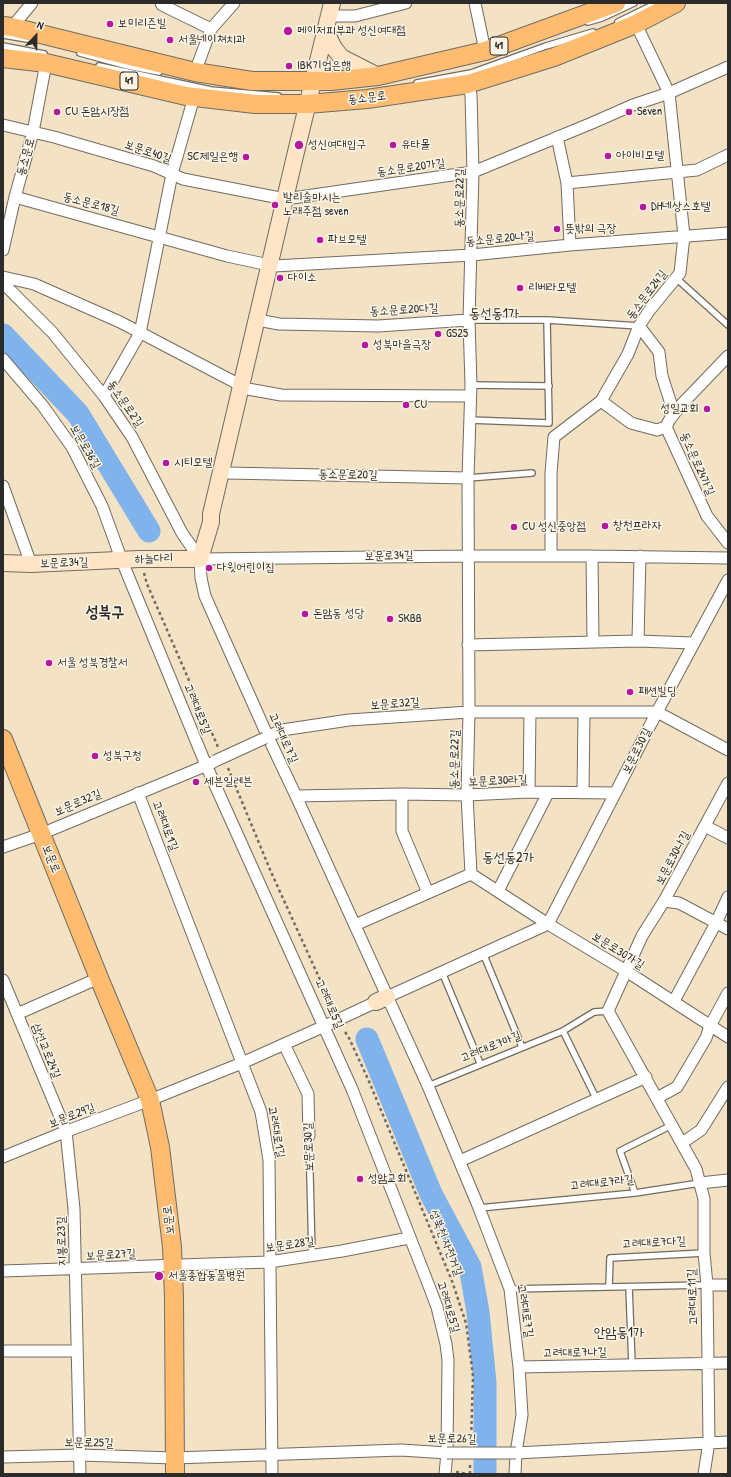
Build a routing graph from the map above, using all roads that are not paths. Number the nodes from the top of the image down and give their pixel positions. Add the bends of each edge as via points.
1 (32, 3) edge
2 (161, 3) edge
3 (234, 3) edge
4 (406, 3) edge
5 (474, 3) edge
6 (616, 3) edge
7 (634, 3) edge
8 (657, 3) edge
9 (676, 3) edge
10 (329, 16) edge
11 (614, 24) dead end
12 (636, 24) junction
13 (581, 25) dead end
14 (6, 29) edge
15 (211, 29) junction
16 (599, 31) dead end
17 (32, 40) dead end
18 (3, 46) edge
19 (485, 51) junction
20 (76, 52) dead end
21 (3, 58) edge
22 (47, 59) junction
23 (93, 65) dead end
24 (728, 67) edge
25 (195, 72) junction
26 (166, 74) dead end
27 (383, 79) junction
28 (409, 84) dead end
29 (468, 84) junction
30 (242, 86) dead end
31 (262, 87) dead end
32 (309, 93) junction
33 (669, 93) junction
34 (341, 95) dead end
35 (288, 96) dead end
36 (194, 97) junction
37 (3, 125) edge
38 (33, 132) junction
39 (557, 137) junction
40 (728, 155) edge
41 (473, 172) junction
42 (677, 172) junction
43 (172, 174) junction
44 (567, 183) junction
45 (15, 197) junction
46 (285, 199) junction
47 (728, 233) edge
48 (684, 236) junction
49 (160, 237) junction
50 (570, 245) junction
51 (3, 250) edge
52 (472, 255) junction
53 (272, 265) junction
54 (3, 277) edge
55 (676, 278) junction
56 (5, 289) edge
57 (469, 320) junction
58 (547, 320) junction
59 (263, 322) junction
60 (728, 325) edge
61 (638, 326) junction
62 (140, 333) junction
63 (728, 356) edge
64 (4, 362) edge
65 (549, 386) junction
66 (245, 387) junction
67 (470, 391) junction
68 (104, 396) junction
69 (601, 401) junction
70 (674, 413) junction
71 (470, 420) junction
72 (666, 428) junction
73 (227, 473) junction
74 (532, 473) dead end
75 (468, 478) junction
76 (3, 486) edge
77 (211, 522) junction
78 (728, 544) edge
79 (469, 556) junction
80 (551, 556) junction
81 (592, 556) junction
82 (640, 556) junction
83 (728, 558) edge
84 (193, 559) junction
85 (122, 561) junction
86 (3, 563) edge
87 (31, 564) junction
88 (728, 580) edge
89 (638, 641) junction
90 (593, 642) junction
91 (693, 643) junction
92 (468, 645) junction
93 (469, 712) junction
94 (530, 712) junction
95 (584, 712) junction
96 (657, 712) junction
97 (266, 737) junction
98 (3, 740) edge
99 (728, 750) edge
100 (215, 763) junction
101 (728, 783) edge
102 (138, 792) junction
103 (529, 792) junction
104 (548, 793) junction
105 (583, 793) junction
106 (615, 793) junction
107 (402, 794) junction
108 (467, 795) junction
109 (296, 796) junction
110 (705, 826) junction
111 (41, 834) junction
112 (728, 838) edge
113 (3, 847) edge
114 (471, 874) junction
115 (498, 891) junction
116 (428, 892) junction
117 (728, 896) edge
118 (664, 902) junction
119 (716, 923) junction
120 (548, 924) junction
121 (355, 925) junction
122 (728, 929) edge
123 (482, 953) junction
124 (626, 970) junction
125 (442, 972) junction
126 (99, 978) junction
127 (3, 980) edge
128 (728, 993) edge
129 (381, 999) junction
130 (674, 1001) junction
131 (608, 1011) junction
132 (17, 1014) junction
133 (328, 1025) junction
134 (710, 1026) junction
135 (563, 1031) junction
136 (728, 1037) edge
137 (284, 1044) junction
138 (522, 1046) junction
139 (242, 1063) junction
140 (480, 1063) junction
141 (646, 1077) junction
142 (428, 1086) junction
143 (728, 1087) edge
144 (657, 1098) junction
145 (150, 1100) junction
146 (597, 1100) junction
147 (672, 1125) junction
148 (66, 1132) junction
149 (309, 1136) joint
150 (682, 1144) junction
151 (3, 1157) edge
152 (460, 1161) junction
153 (728, 1180) edge
154 (700, 1183) junction
155 (635, 1193) junction
156 (479, 1208) junction
157 (409, 1238) junction
158 (704, 1253) junction
159 (312, 1255) junction
160 (269, 1262) junction
161 (173, 1265) junction
162 (76, 1270) junction
163 (3, 1271) edge
164 (707, 1285) junction
165 (728, 1285) edge
166 (629, 1286) junction
167 (609, 1287) junction
168 (510, 1289) junction
169 (3, 1351) edge
170 (77, 1351) junction
171 (728, 1363) edge
172 (708, 1364) junction
173 (632, 1365) junction
174 (519, 1368) junction
175 (709, 1442) junction
176 (728, 1442) edge
177 (447, 1453) junction
178 (516, 1453) junction
179 (271, 1454) junction
180 (80, 1455) junction
181 (3, 1457) edge
182 (175, 1466) edge
183 (80, 1474) edge
184 (272, 1474) edge
185 (445, 1474) edge
186 (515, 1474) edge
187 (704, 1474) edge

1 - 14 street
2 - 15 street
3 - 15 street
4 - 10 street via 355,16
5 - 19 street
6 - 19 main road, 동소문로 / 41
7 - 13 lane
8 - 11 lane
9 - 12 main road, 동소문로 / 41
10 - 27 street via 334,48 341,57
10 - 32 street
12 - 29 main road, 동소문로 / 41 via 554,57
12 - 33 street, 동소문로24길
14 - 17 lane
14 - 25 main road, 동소문로 / 41
15 - 25 street
16 - 28 lane via 471,72
18 - 22 lane
19 - 27 main road, 동소문로 / 41
20 - 26 lane
21 - 22 main road, 동소문로 / 41
22 - 36 main road, 동소문로 / 41
22 - 38 street, 동소문로
23 - 35 lane via 211,90
24 - 33 street, 동소문로20가길
25 - 32 main road, 동소문로 / 41
27 - 32 main road, 동소문로 / 41
29 - 32 main road, 동소문로 / 41 via 367,98
29 - 41 street, 동소문로22길 via 471,95
30 - 31 lane
32 - 34 lane
32 - 36 main road, 동소문로 / 41 via 255,104
32 - 46 street
33 - 39 street, 동소문로20가길
33 - 42 street, 동소문로24길
36 - 43 street
37 - 38 street, 보문로40길
38 - 43 street, 보문로40길 via 154,166
38 - 45 street, 동소문로
39 - 41 street, 동소문로20가길
39 - 44 street
40 - 42 street via 697,170
41 - 46 street, 동소문로20가길
41 - 52 street, 동소문로22길
42 - 44 street
42 - 48 street, 동소문로24길
43 - 46 street, 보문로40길 via 183,179
43 - 49 street
44 - 50 street
45 - 49 street, 동소문로18길
45 - 51 street, 동소문로
46 - 53 street
47 - 48 street, 동소문로20나길
48 - 50 street, 동소문로20나길
48 - 55 street, 동소문로24길 via 680,273
49 - 53 street, 동소문로18길 via 227,256
49 - 62 street
50 - 52 street, 동소문로20나길
52 - 53 street, 동소문로20나길
52 - 57 street, 동소문로22길
53 - 59 street
53 - 66 street
54 - 62 street via 34,284
55 - 60 lane
55 - 61 street, 동소문로24길
56 - 68 street, 동소문로2길 via 15,294 52,332
57 - 58 lane, 동소문로20다길
57 - 59 street, 동소문로20다길 via 378,326
57 - 67 street, 동소문로22길
58 - 61 lane, 동소문로20다길
58 - 65 lane
59 - 66 street
61 - 69 street, 동소문로24길 via 628,354
61 - 70 street via 659,352 662,376
62 - 66 street
62 - 68 street
63 - 70 street, 동소문로24가길
64 - 85 street, 보문로36길 via 43,406 72,447 102,506
65 - 67 lane
65 - 71 lane via 549,423
66 - 67 street via 282,395
66 - 73 street
66 - 77 street
67 - 71 street, 동소문로22길
68 - 84 street, 동소문로2길 via 132,437 155,479
69 - 72 street via 631,423 657,430
69 - 80 street, 동소문로24길 via 554,437 551,473
70 - 72 street, 동소문로24가길
71 - 75 street, 동소문로22길
72 - 78 street, 동소문로24가길 via 707,516
73 - 75 street, 동소문로20길
73 - 77 street via 216,516
74 - 75 lane
75 - 79 street, 동소문로22길
76 - 87 street, 보문로34길
77 - 84 street
79 - 80 street, 보문로34길
79 - 84 street, 보문로34길
79 - 92 street, 동소문로22길
80 - 81 street, 보문로34길
81 - 82 street, 보문로34길
81 - 90 street
82 - 83 street, 보문로34길
82 - 89 street
84 - 85 street, 하늘다리 via 144,565
84 - 97 street, 고려대로7길 via 205,596
85 - 87 street, 보문로34길
85 - 100 street, 고려대로5길
86 - 87 street, 보문로34길
88 - 91 street, 보문로30길
89 - 90 street
89 - 91 street
90 - 92 street
91 - 96 street, 보문로30길
92 - 93 street, 동소문로22길
93 - 94 street, 보문로32길
93 - 97 street, 보문로32길 via 349,720 282,730
93 - 108 street, 동소문로22길
94 - 95 street, 보문로32길
94 - 103 street
95 - 96 street, 보문로32길
95 - 105 street
96 - 99 street, 보문로32길
96 - 106 street, 보문로30길
97 - 100 street, 보문로32길, bridge
97 - 109 street, 고려대로7길
98 - 111 main road, 보문로
100 - 102 street, 보문로32길
100 - 133 street, 고려대로5길
101 - 110 street, 보문로30나길
102 - 111 street, 보문로32길
102 - 139 street, 고려대로1길
103 - 104 street, 보문로30라길
103 - 108 street, 보문로30라길
104 - 105 street, 보문로30라길
104 - 115 street
105 - 106 street, 보문로30라길
106 - 120 street, 보문로30길
107 - 108 street, 보문로30라길
107 - 109 street, 보문로30라길
107 - 116 street via 402,831
108 - 114 street, 동소문로22길
109 - 121 street, 고려대로7길
110 - 112 street, 보문로30나길
110 - 118 street, 보문로30나길
111 - 113 street, 보문로32길
111 - 126 main road, 보문로
114 - 115 street
114 - 116 street
115 - 120 street
116 - 121 street
117 - 119 street
118 - 119 street, 보문로30나길 via 679,903
118 - 124 street, 보문로30나길 via 642,936
119 - 122 street, 보문로30나길
119 - 130 street
120 - 123 street
120 - 124 street, 보문로30가길
121 - 129 street, 고려대로7길
123 - 125 street
123 - 138 lane
124 - 130 street, 보문로30가길
124 - 131 street
125 - 129 street
125 - 140 lane
126 - 132 street
126 - 145 main road, 보문로
127 - 132 street, 삼선교로24길
128 - 134 street
129 - 133 street
129 - 142 street, 고려대로7길
130 - 134 street, 보문로30가길
131 - 135 lane, 고려대로7마길 via 594,1012
131 - 141 street, 고려대로11길
132 - 148 street, 삼선교로24길
133 - 137 street
133 - 157 street, 고려대로5길
134 - 136 street, 보문로30가길
134 - 144 street via 706,1038 676,1087
135 - 138 lane, 고려대로7마길
135 - 146 lane
137 - 139 street
137 - 149 street, 보문로30길 via 308,1094
138 - 140 lane, 고려대로7마길
139 - 145 street
139 - 160 street, 고려대로1길 via 261,1112 269,1160
140 - 142 lane, 고려대로7마길
141 - 144 street, 고려대로11길
141 - 146 street
142 - 152 street, 고려대로7길
143 - 150 street via 701,1130
144 - 147 street, 고려대로11길
145 - 148 street, 보문로29길
145 - 161 main road, 보문로 via 164,1169
146 - 152 street
147 - 150 street, 고려대로11길
147 - 155 lane via 620,1151
148 - 151 street, 보문로29길
148 - 162 street, 지봉로23길 via 74,1210
149 - 159 lane, 보문로30길
150 - 154 street, 고려대로11길 via 696,1169
152 - 156 street, 고려대로7길
153 - 154 street, 고려대로7라길
154 - 155 lane, 고려대로7라길
154 - 158 street, 고려대로11길 via 704,1199
155 - 156 lane, 고려대로7라길
156 - 168 street, 고려대로7길
157 - 159 street, 보문로28길
157 - 177 street, 고려대로5길 via 437,1307 446,1344
158 - 164 street, 고려대로11길
158 - 167 lane, 고려대로7다길 via 610,1258
159 - 160 street, 보문로28길
160 - 161 street, 보문로28길
160 - 179 street, 고려대로1길
161 - 162 street, 보문로27길
161 - 182 main road, 보문로
162 - 163 street, 보문로27길
162 - 170 street, 지봉로23길
164 - 165 street
164 - 166 lane
164 - 172 street, 고려대로11길
166 - 167 lane
166 - 173 lane
167 - 168 lane
168 - 174 street, 고려대로7길
169 - 170 street
170 - 180 street, 지봉로23길
171 - 172 street, 고려대로7나길
172 - 173 street, 고려대로7나길
172 - 175 street, 고려대로11길
173 - 174 street, 고려대로7나길
174 - 178 street, 고려대로7길 via 522,1414
175 - 176 street, 보문로26길
175 - 178 street, 보문로26길
175 - 187 street, 고려대로11길
177 - 178 street, 보문로26길, bridge
177 - 179 street, 보문로26길 via 401,1450
177 - 185 street, 고려대로5길
178 - 186 street, 고려대로7길
179 - 182 street, 보문로26길
179 - 184 street, 고려대로1길
180 - 181 street, 보문로25길
180 - 182 street, 보문로25길
180 - 183 street, 지봉로23길

